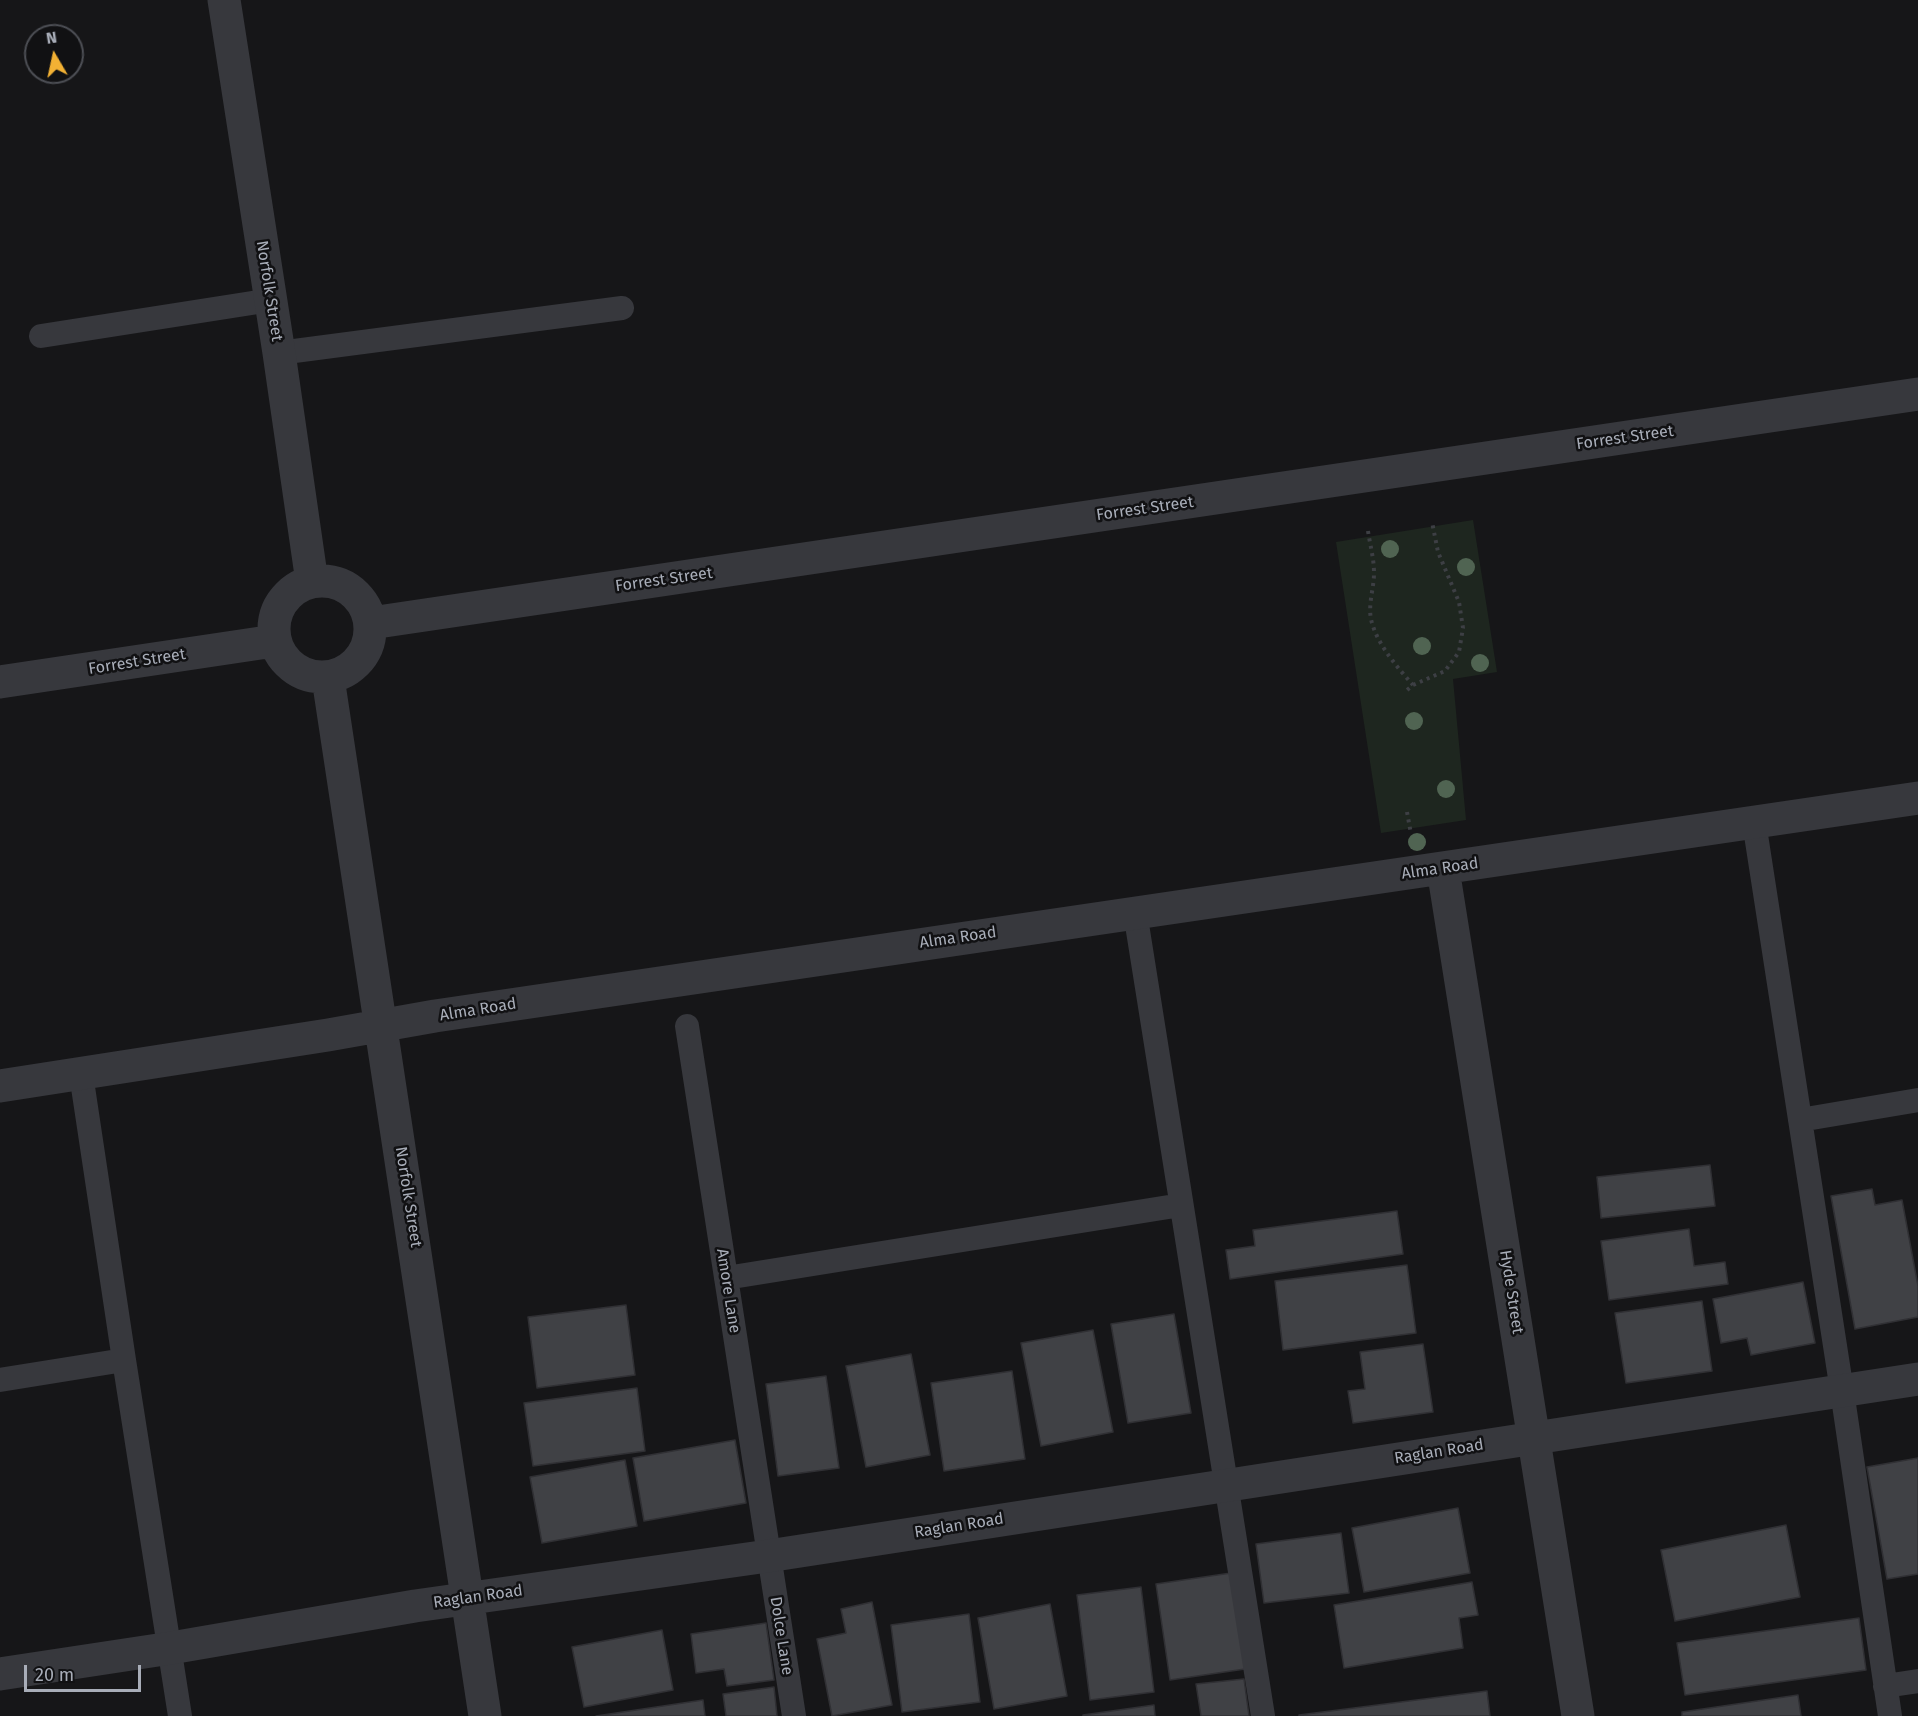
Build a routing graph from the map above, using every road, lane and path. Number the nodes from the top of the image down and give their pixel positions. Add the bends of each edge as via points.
1 (224, 0) edge
2 (271, 300) junction
3 (622, 308) dead end
4 (41, 336) dead end
5 (279, 353) junction
6 (1918, 394) edge
7 (1432, 522) dead end
8 (1368, 531) dead end
9 (312, 582) junction
10 (371, 623) junction
11 (274, 641) junction
12 (328, 678) junction
13 (0, 682) edge
14 (1413, 685) junction
15 (1406, 691) dead end
16 (1918, 798) edge
17 (1407, 812) dead end
18 (1754, 822) junction
19 (1411, 834) dead end
20 (1443, 868) junction
21 (1135, 912) junction
22 (382, 1026) junction
23 (687, 1026) dead end
24 (81, 1074) junction
25 (0, 1086) edge
26 (1918, 1100) edge
27 (1800, 1120) junction
28 (1181, 1205) junction
29 (726, 1278) junction
30 (124, 1360) junction
31 (1918, 1379) edge
32 (0, 1380) edge
33 (1842, 1391) junction
34 (1534, 1438) junction
35 (1226, 1485) junction
36 (768, 1556) junction
37 (468, 1599) junction
38 (171, 1648) junction
39 (0, 1674) edge
40 (1918, 1681) edge
41 (1885, 1686) junction
42 (180, 1716) edge
43 (485, 1716) edge
44 (794, 1716) edge
45 (1263, 1716) edge
46 (1578, 1716) edge
47 (1890, 1716) edge

1 - 2 street, Norfolk Street
2 - 4 lane
2 - 5 street, Norfolk Street
3 - 5 lane
5 - 9 street, Norfolk Street
6 - 10 street, Forrest Street
7 - 14 path via 1464,628 1460,652 1445,671
8 - 14 path via 1374,559 1370,616 1373,627
9 - 10 street via 333,582 351,590 365,605
9 - 11 street via 289,594 275,615
10 - 12 street via 368,649 352,669
11 - 12 street via 285,662 305,675
11 - 13 street, Forrest Street
12 - 22 street, Norfolk Street
14 - 15 path
16 - 18 street, Alma Road
17 - 19 path
18 - 20 street, Alma Road
18 - 27 lane
20 - 21 street, Alma Road
20 - 34 street, Hyde Street
21 - 22 street, Alma Road
21 - 28 lane
22 - 24 street, Alma Road
22 - 37 street, Norfolk Street
23 - 29 lane, Amore Lane
24 - 25 street, Alma Road
24 - 30 lane
26 - 27 lane
27 - 33 lane
28 - 29 lane
28 - 35 lane
29 - 36 lane, Amore Lane
30 - 32 lane
30 - 38 lane
31 - 33 street, Raglan Road
33 - 34 street, Raglan Road
33 - 41 lane
34 - 35 street, Raglan Road
34 - 46 street, Hyde Street
35 - 36 street, Raglan Road
35 - 45 lane
36 - 37 street, Raglan Road
36 - 44 lane, Dolce Lane
37 - 38 street, Raglan Road
37 - 43 street, Norfolk Street
38 - 39 street, Raglan Road
38 - 42 lane
40 - 41 lane
41 - 47 lane

